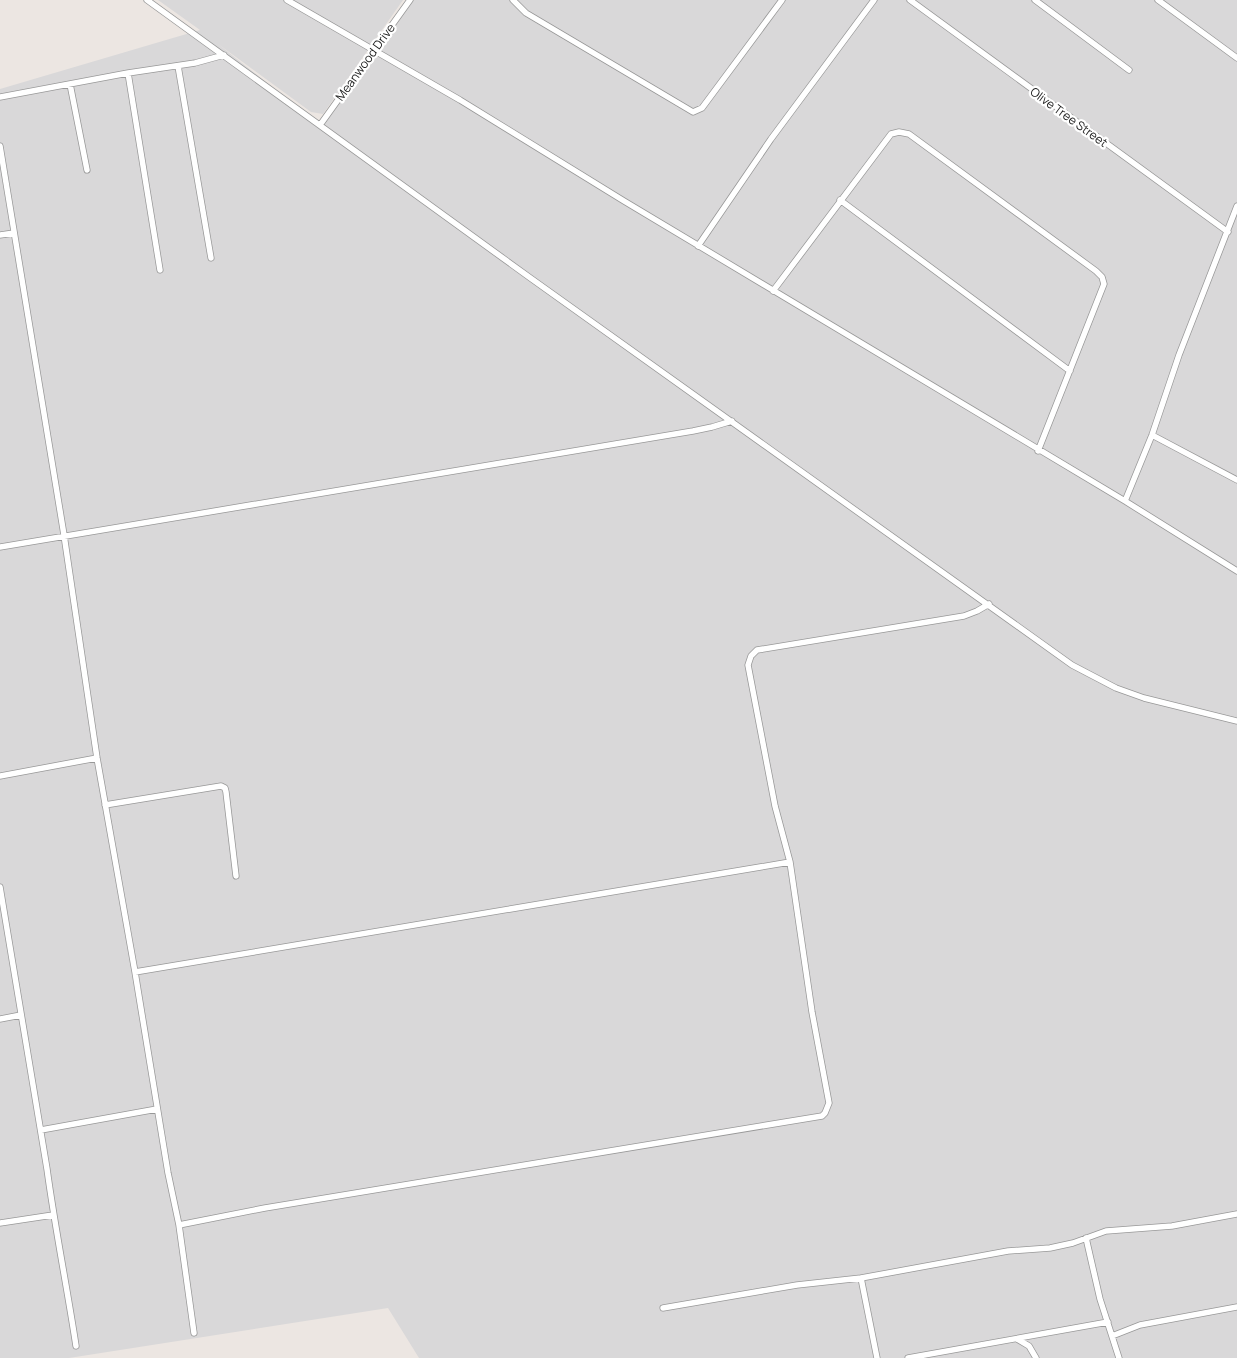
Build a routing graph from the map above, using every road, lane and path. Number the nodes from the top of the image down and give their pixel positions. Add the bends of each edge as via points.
1 (147, 0) edge
2 (287, 0) edge
3 (410, 0) edge
4 (513, 0) edge
5 (782, 0) edge
6 (874, 0) edge
7 (910, 0) edge
8 (1035, 0) edge
9 (1158, 0) edge
10 (375, 49) junction
11 (224, 55) junction
12 (1237, 58) edge
13 (178, 66) junction
14 (1129, 70) dead end
15 (128, 73) junction
16 (70, 84) junction
17 (0, 97) edge
18 (320, 125) junction
19 (0, 146) edge
20 (87, 170) dead end
21 (840, 200) junction
22 (1237, 206) edge
23 (1228, 232) junction
24 (14, 233) junction
25 (0, 235) edge
26 (698, 246) junction
27 (211, 258) dead end
28 (160, 270) dead end
29 (773, 291) junction
30 (1070, 371) junction
31 (732, 421) junction
32 (1152, 435) junction
33 (1038, 450) junction
34 (1237, 480) edge
35 (1125, 501) junction
36 (64, 536) junction
37 (0, 547) edge
38 (1237, 571) edge
39 (989, 604) junction
40 (1237, 721) edge
41 (97, 758) junction
42 (0, 776) edge
43 (105, 805) junction
44 (790, 862) junction
45 (236, 876) dead end
46 (0, 887) edge
47 (136, 972) junction
48 (21, 1015) junction
49 (0, 1019) edge
50 (157, 1109) junction
51 (41, 1130) junction
52 (1237, 1214) edge
53 (53, 1215) junction
54 (0, 1223) edge
55 (178, 1225) junction
56 (1086, 1238) junction
57 (861, 1278) junction
58 (1237, 1307) edge
59 (663, 1308) dead end
60 (1108, 1322) junction
61 (194, 1333) dead end
62 (1112, 1336) junction
63 (1017, 1339) junction
64 (76, 1346) dead end
65 (877, 1358) edge
66 (908, 1358) edge
67 (1036, 1358) edge
68 (1120, 1358) edge

1 - 11 street
2 - 10 street
3 - 10 street, Meanwood Drive
4 - 5 street via 526,13 693,112 702,108
6 - 26 street via 771,139
7 - 23 street, Olive Tree Street
8 - 14 street
9 - 12 street
10 - 18 street, Meanwood Drive
10 - 26 street
11 - 13 street
11 - 18 street
13 - 15 street
13 - 27 street
15 - 16 street
15 - 28 street
16 - 17 street
16 - 20 street
18 - 31 street
19 - 24 street
21 - 29 street
21 - 30 street
21 - 30 street via 891,134 909,134 1096,271 1104,284
22 - 23 street
23 - 32 street via 1179,354
24 - 25 street
24 - 36 street
26 - 29 street
29 - 33 street
30 - 33 street
31 - 36 street via 684,433
31 - 39 street
32 - 34 street
32 - 35 street
33 - 35 street
35 - 38 street
36 - 37 street
36 - 41 street
39 - 40 street via 1072,665 1116,688
39 - 44 street via 964,616 757,650 751,656 748,665 775,806
41 - 42 street
41 - 43 street
43 - 45 street via 221,786 226,792
43 - 47 street
44 - 47 street
44 - 55 street via 829,1103 822,1116
46 - 48 street
47 - 50 street
48 - 49 street
48 - 51 street
50 - 51 street
50 - 55 street
51 - 53 street
52 - 56 street via 1172,1226 1106,1231
53 - 54 street
53 - 64 street
55 - 61 street
56 - 57 street via 1050,1248 1008,1251
56 - 60 street via 1091,1267
57 - 59 street via 797,1285
57 - 65 street
58 - 62 street via 1140,1325
60 - 62 street
60 - 63 street
62 - 68 street
63 - 66 street
63 - 67 street via 1029,1346

